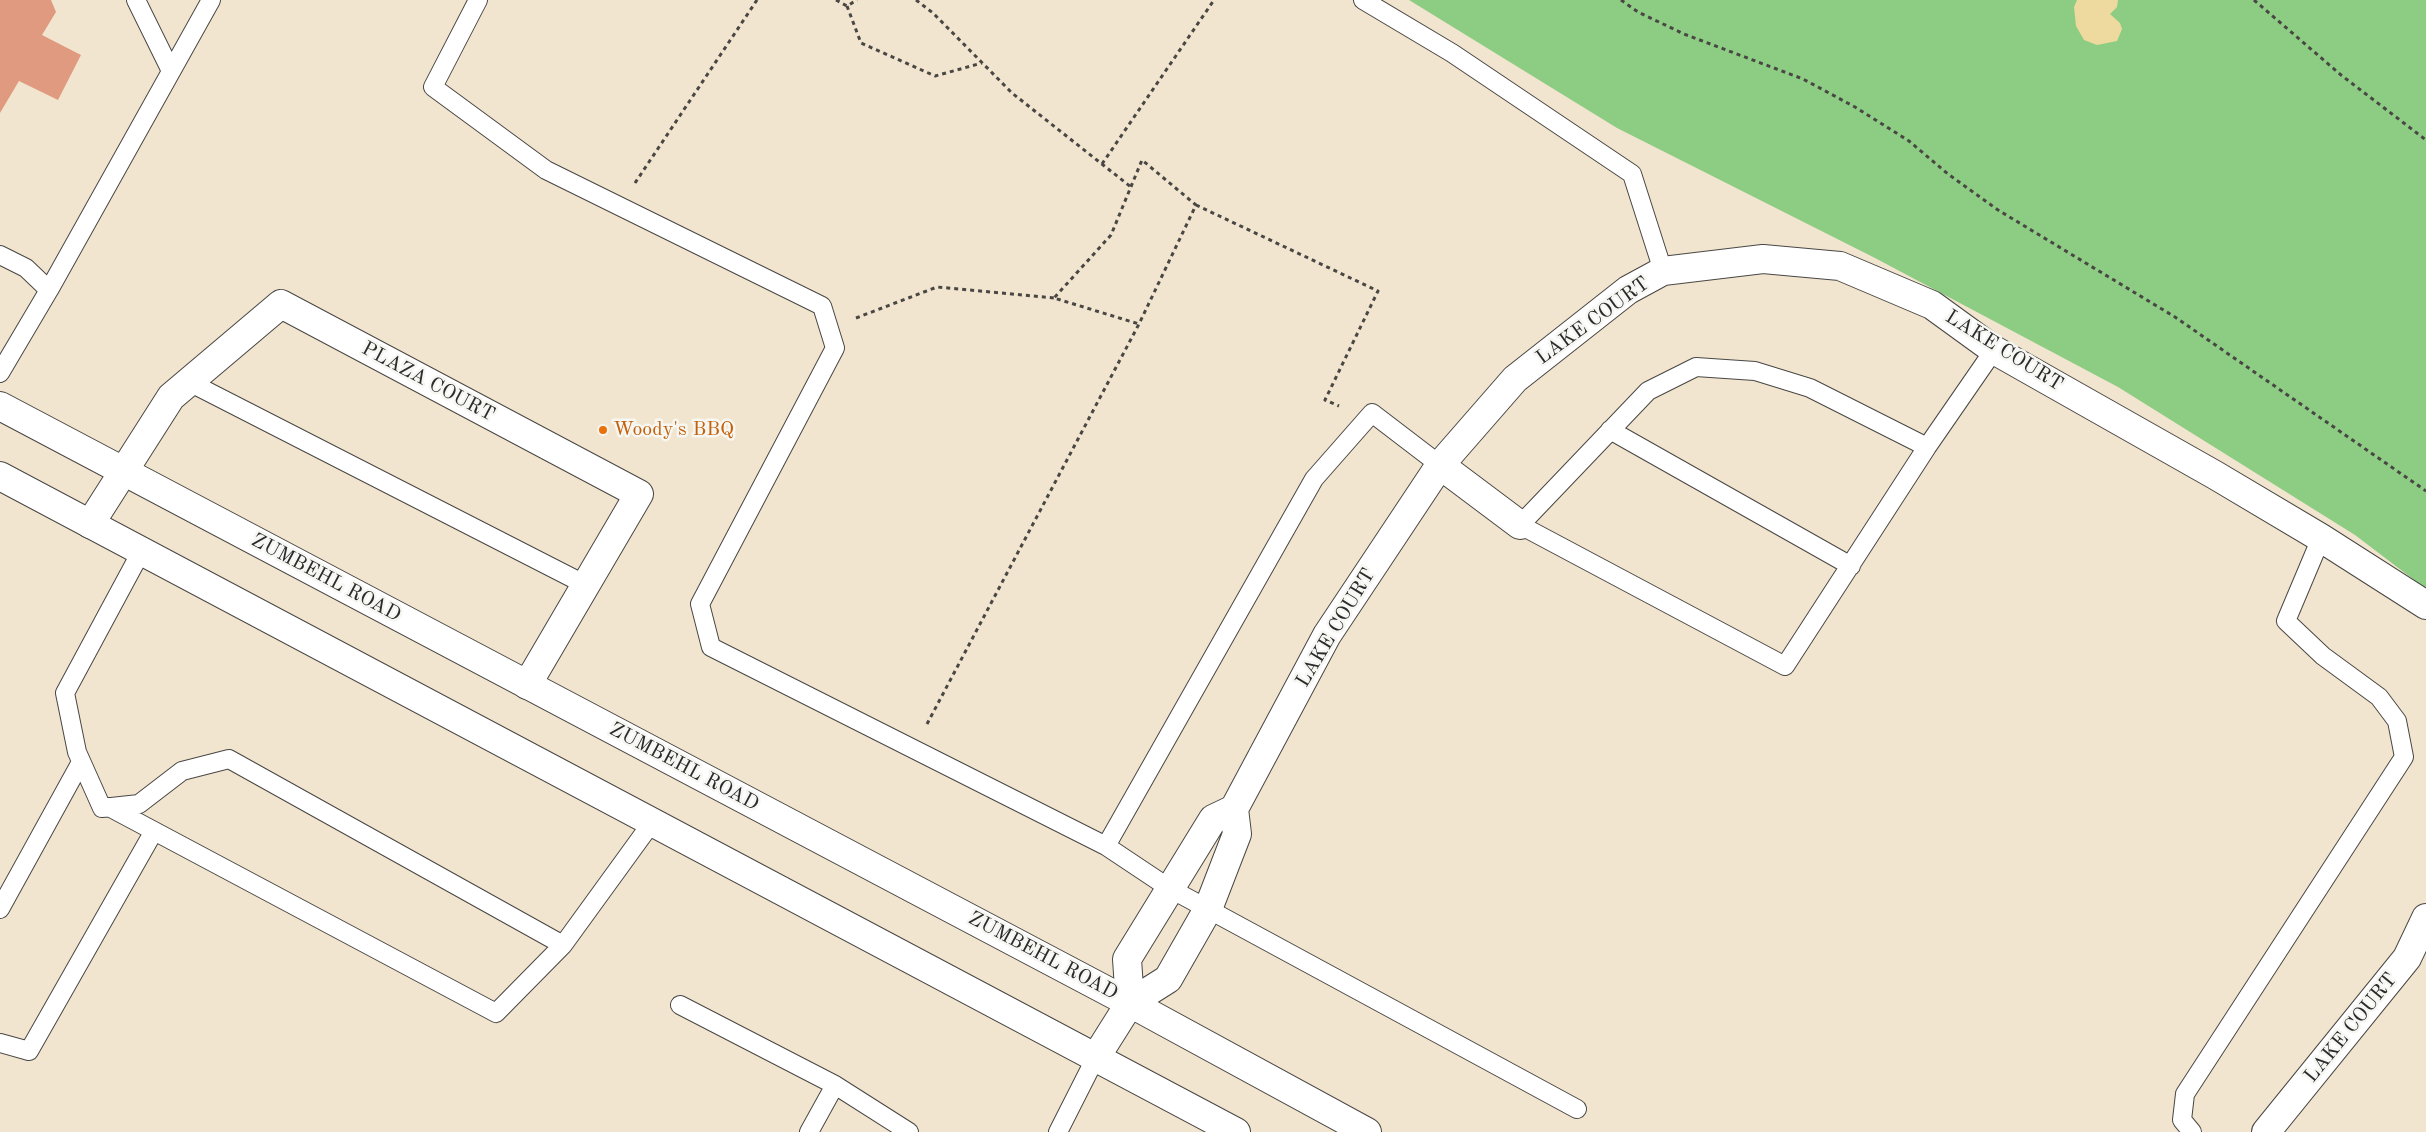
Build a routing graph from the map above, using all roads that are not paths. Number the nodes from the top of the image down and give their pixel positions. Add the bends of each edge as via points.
1 (136, 0) edge
2 (211, 0) edge
3 (478, 0) edge
4 (1364, 0) edge
5 (171, 71) junction
6 (0, 255) edge
7 (1663, 271) junction
8 (49, 290) junction
9 (1994, 350) junction
10 (0, 373) edge
11 (189, 382) junction
12 (0, 406) edge
13 (1610, 430) junction
14 (1927, 447) junction
15 (1440, 465) junction
16 (124, 471) junction
17 (0, 476) edge
18 (90, 524) junction
19 (1520, 525) junction
20 (2321, 538) junction
21 (142, 550) junction
22 (1851, 566) junction
23 (586, 585) junction
24 (2426, 605) edge
25 (527, 684) junction
26 (81, 762) junction
27 (109, 807) junction
28 (1234, 809) junction
29 (653, 821) junction
30 (154, 831) junction
31 (1106, 846) junction
32 (1169, 888) junction
33 (0, 909) edge
34 (1208, 909) junction
35 (2426, 918) edge
36 (563, 945) junction
37 (1130, 1002) junction
38 (680, 1004) dead end
39 (0, 1043) edge
40 (1096, 1057) junction
41 (835, 1085) junction
42 (1577, 1109) dead end
43 (809, 1132) edge
44 (909, 1132) edge
45 (1058, 1132) edge
46 (1236, 1132) edge
47 (1367, 1132) edge
48 (2192, 1132) edge
49 (2266, 1132) edge

1 - 5 lane
2 - 5 lane
3 - 31 lane via 434,87 546,170 822,306 835,348 700,604 711,647
4 - 7 lane via 1452,53 1632,174
5 - 8 lane
6 - 8 lane via 26,268
7 - 9 street, LAKE COURT via 1762,259 1840,266 1932,305
7 - 15 street, LAKE COURT via 1628,290 1515,379
8 - 10 lane
9 - 14 lane
9 - 20 street, LAKE COURT
11 - 16 street, PLAZA COURT via 172,396
11 - 23 lane
11 - 23 street, PLAZA COURT via 281,304 639,494
12 - 16 street, ZUMBEHL ROAD
13 - 14 lane via 1648,391 1696,367 1755,372 1810,388
13 - 19 lane
13 - 22 lane
14 - 22 lane
15 - 19 street
15 - 28 street, LAKE COURT via 1327,635
15 - 31 lane via 1372,413 1314,479
16 - 18 street, PLAZA COURT
16 - 25 street, ZUMBEHL ROAD
17 - 18 street
18 - 21 street
19 - 22 lane via 1785,666
20 - 24 street, LAKE COURT
20 - 48 lane via 2286,621 2323,656 2379,697 2397,721 2404,758 2185,1094 2182,1120
21 - 26 lane via 65,693
21 - 29 street
23 - 25 street, PLAZA COURT
25 - 37 street, ZUMBEHL ROAD
26 - 27 lane via 102,808
26 - 33 lane
27 - 30 lane
27 - 36 lane via 139,804 182,771 229,759
28 - 32 street via 1213,818
28 - 34 street via 1237,834
29 - 36 lane
29 - 40 street
30 - 36 lane via 496,1013
30 - 39 lane via 29,1051
31 - 32 lane
32 - 34 lane
32 - 37 street via 1127,959
34 - 37 street via 1168,978
34 - 42 lane
35 - 49 street, LAKE COURT via 2407,958
37 - 40 street
37 - 47 street, ZUMBEHL ROAD
38 - 41 lane
40 - 45 lane
40 - 46 street
41 - 43 lane
41 - 44 lane

